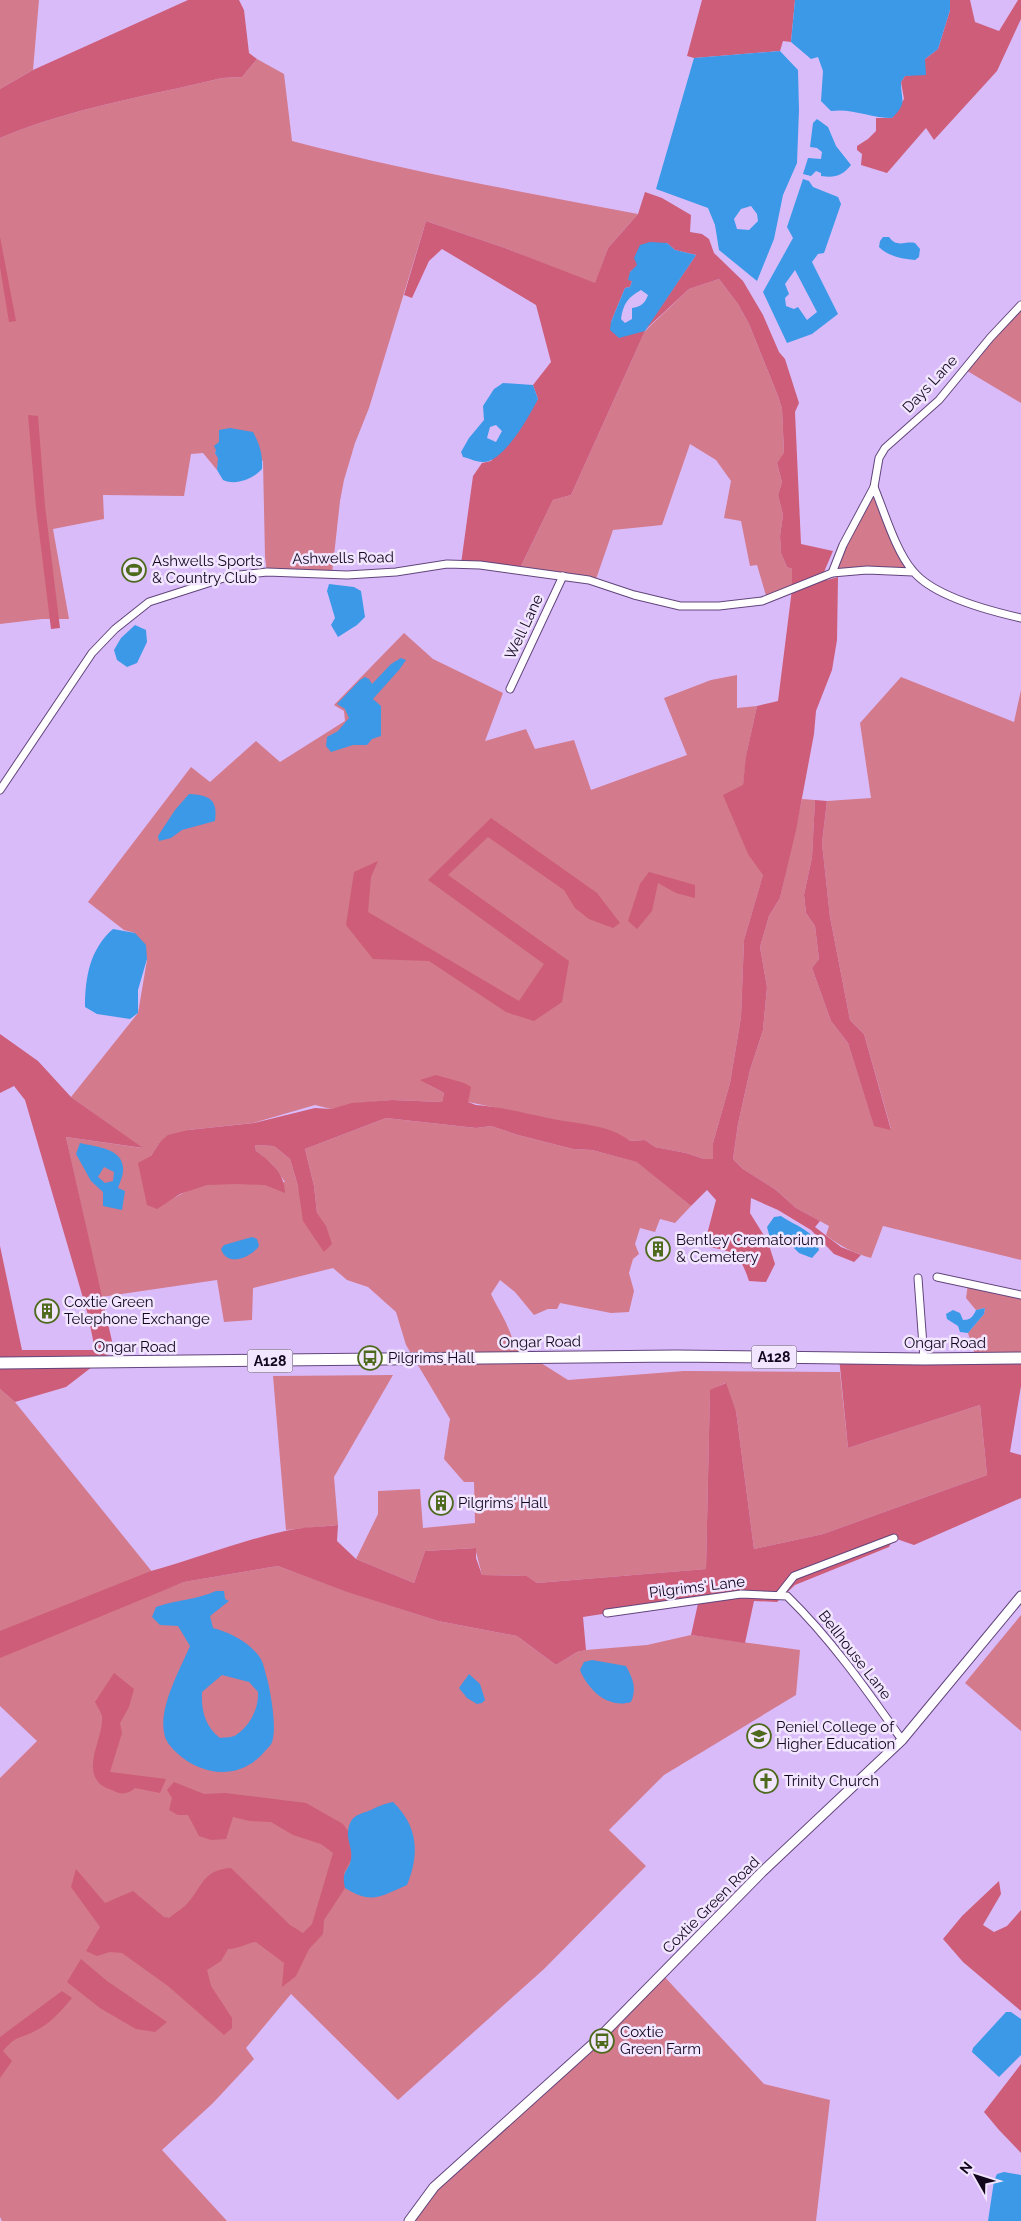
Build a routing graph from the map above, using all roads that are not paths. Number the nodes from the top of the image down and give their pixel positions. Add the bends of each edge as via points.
1 (1021, 305) edge
2 (874, 487) junction
3 (913, 572) junction
4 (832, 573) junction
5 (563, 576) junction
6 (1021, 618) edge
7 (510, 689) dead end
8 (0, 790) edge
9 (937, 1277) dead end
10 (918, 1278) dead end
11 (1021, 1295) edge
12 (1021, 1358) edge
13 (924, 1359) junction
14 (0, 1363) edge
15 (894, 1538) dead end
16 (779, 1595) junction
17 (1021, 1596) edge
18 (607, 1613) dead end
19 (902, 1740) junction
20 (409, 2221) edge

1 - 2 street, Days Lane via 939,400 885,448 879,458
2 - 3 street
2 - 4 street
3 - 4 street, Ashwells Road via 867,570
3 - 6 street via 947,594 987,610
4 - 5 street, Ashwells Road via 762,601 719,606 680,606 589,580
5 - 7 street, Well Lane
5 - 8 street, Ashwells Road via 448,564 347,575 267,572 230,576 149,602 115,629 92,653
9 - 11 street
10 - 13 street
12 - 13 main road, Ongar Road / A128
13 - 14 main road, Ongar Road / A128 via 676,1356
15 - 16 street via 794,1576
16 - 18 street, Pilgrims' Lane via 741,1594
16 - 19 street, Bellhouse Lane via 787,1596 812,1620
17 - 19 street, Coxtie Green Road
19 - 20 street, Coxtie Green Road via 755,1879 595,2042 434,2187

